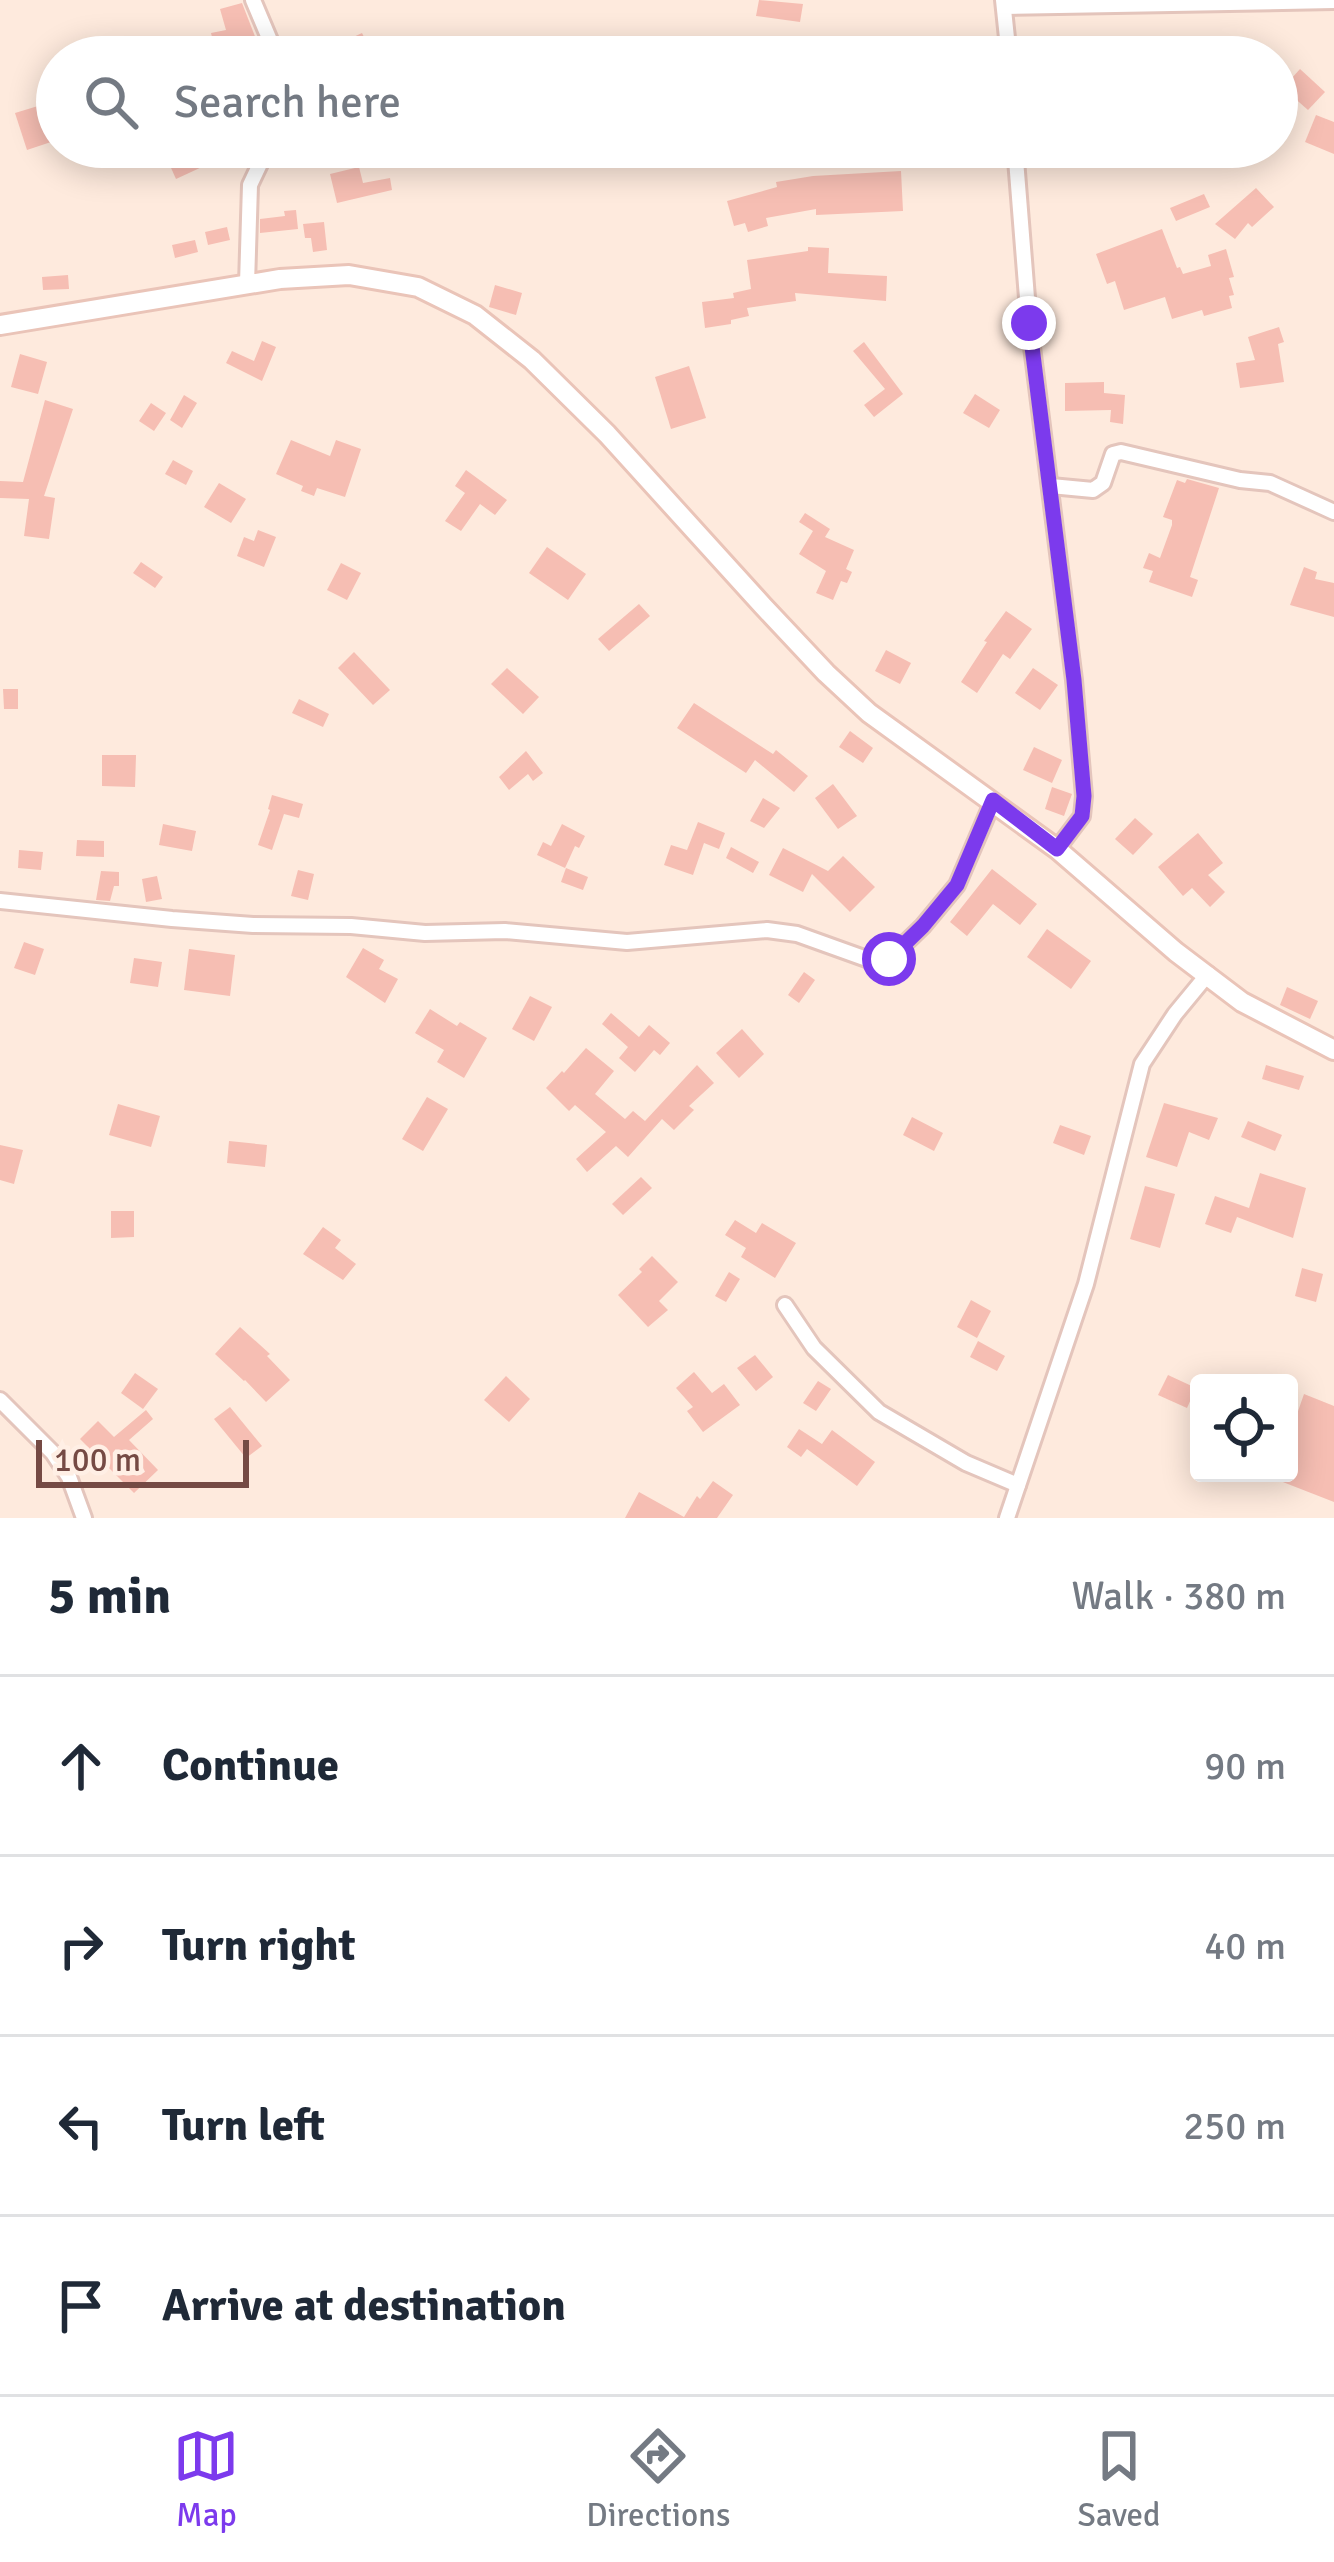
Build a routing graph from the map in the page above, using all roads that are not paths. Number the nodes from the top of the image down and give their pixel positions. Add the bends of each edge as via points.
1 (253, 0) edge
2 (1334, 1) edge
3 (1004, 4) edge
4 (268, 36) edge
5 (1007, 36) edge
6 (258, 168) edge
7 (1017, 168) edge
8 (247, 284) junction
9 (0, 325) edge
10 (1051, 486) junction
11 (1334, 512) edge
12 (993, 800) junction
13 (1057, 849) junction
14 (0, 901) edge
15 (1208, 974) junction
16 (1334, 1050) edge
17 (785, 1305) dead end
18 (0, 1400) edge
19 (1018, 1485) junction
20 (84, 1518) edge
21 (1007, 1518) edge

1 - 4 street
2 - 3 street
3 - 5 street
6 - 8 street via 250,185
7 - 10 street
8 - 9 main road
8 - 12 main road via 349,275 418,286 475,315 607,434 826,673
10 - 11 street via 1093,490 1121,452 1270,483
10 - 13 street via 1084,796 1082,816
12 - 13 main road
12 - 14 street via 957,885 889,959 875,962 767,930 627,942 172,920
13 - 15 main road
15 - 16 main road
15 - 19 street via 1142,1064 1086,1284
17 - 19 street via 814,1348 879,1412
18 - 20 street via 53,1453
19 - 21 street

